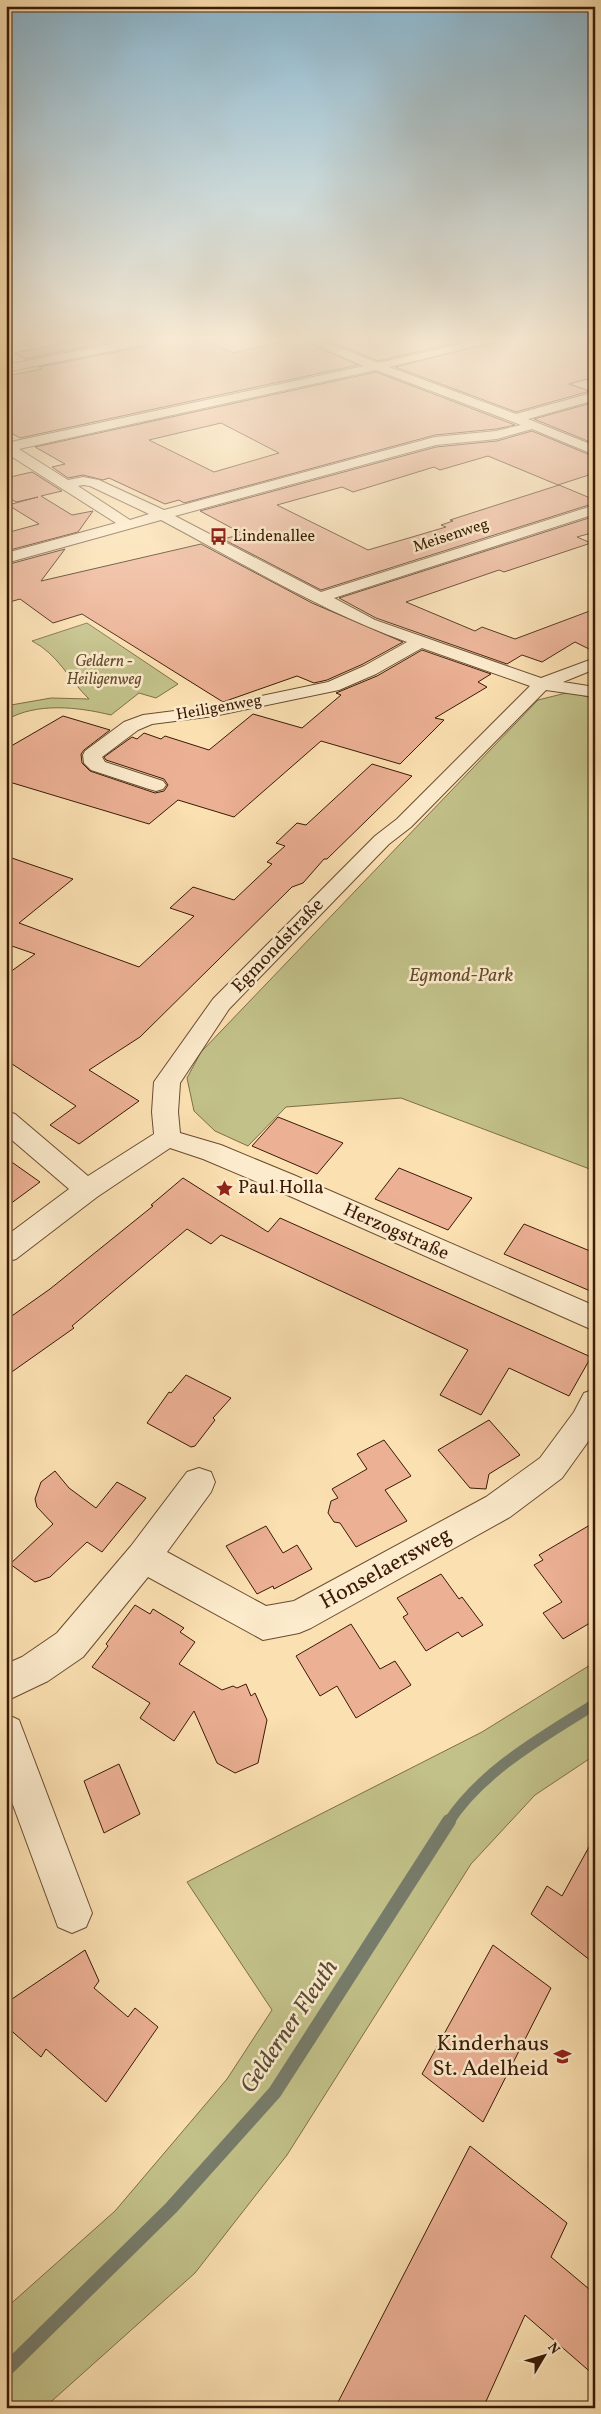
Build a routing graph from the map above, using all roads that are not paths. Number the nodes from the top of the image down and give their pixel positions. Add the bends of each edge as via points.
1 (13, 453) edge
2 (393, 453) edge
3 (64, 485) junction
4 (595, 509) edge
5 (164, 516) junction
6 (129, 525) junction
7 (6, 558) edge
8 (318, 598) junction
9 (420, 642) junction
10 (595, 663) edge
11 (542, 684) junction
12 (595, 692) edge
13 (156, 785) dead end
14 (6, 1120) edge
15 (167, 1138) junction
16 (87, 1190) junction
17 (6, 1251) edge
18 (595, 1319) edge
19 (595, 1402) edge
20 (199, 1482) dead end
21 (143, 1557) junction
22 (6, 1683) edge
23 (6, 1733) edge
24 (72, 1913) dead end

1 - 3 street
2 - 5 street
3 - 5 street via 91,482
3 - 6 street
4 - 8 street, Meisenweg
5 - 6 street
5 - 8 street
6 - 7 street
8 - 9 street via 369,623
9 - 11 street
9 - 13 street, Heiligenweg via 333,686 214,711 149,719 131,726 92,755 98,766
10 - 11 street, Egmondstraße
11 - 12 street
11 - 15 street, Egmondstraße via 221,1004 167,1082
14 - 16 street
15 - 16 street
15 - 18 street, Herzogstraße via 212,1152 286,1183
16 - 17 street
19 - 21 street, Honselaersweg via 585,1421 551,1468 543,1474 498,1506 299,1616 263,1623
20 - 21 street
21 - 22 street via 70,1645 35,1669
23 - 24 street

